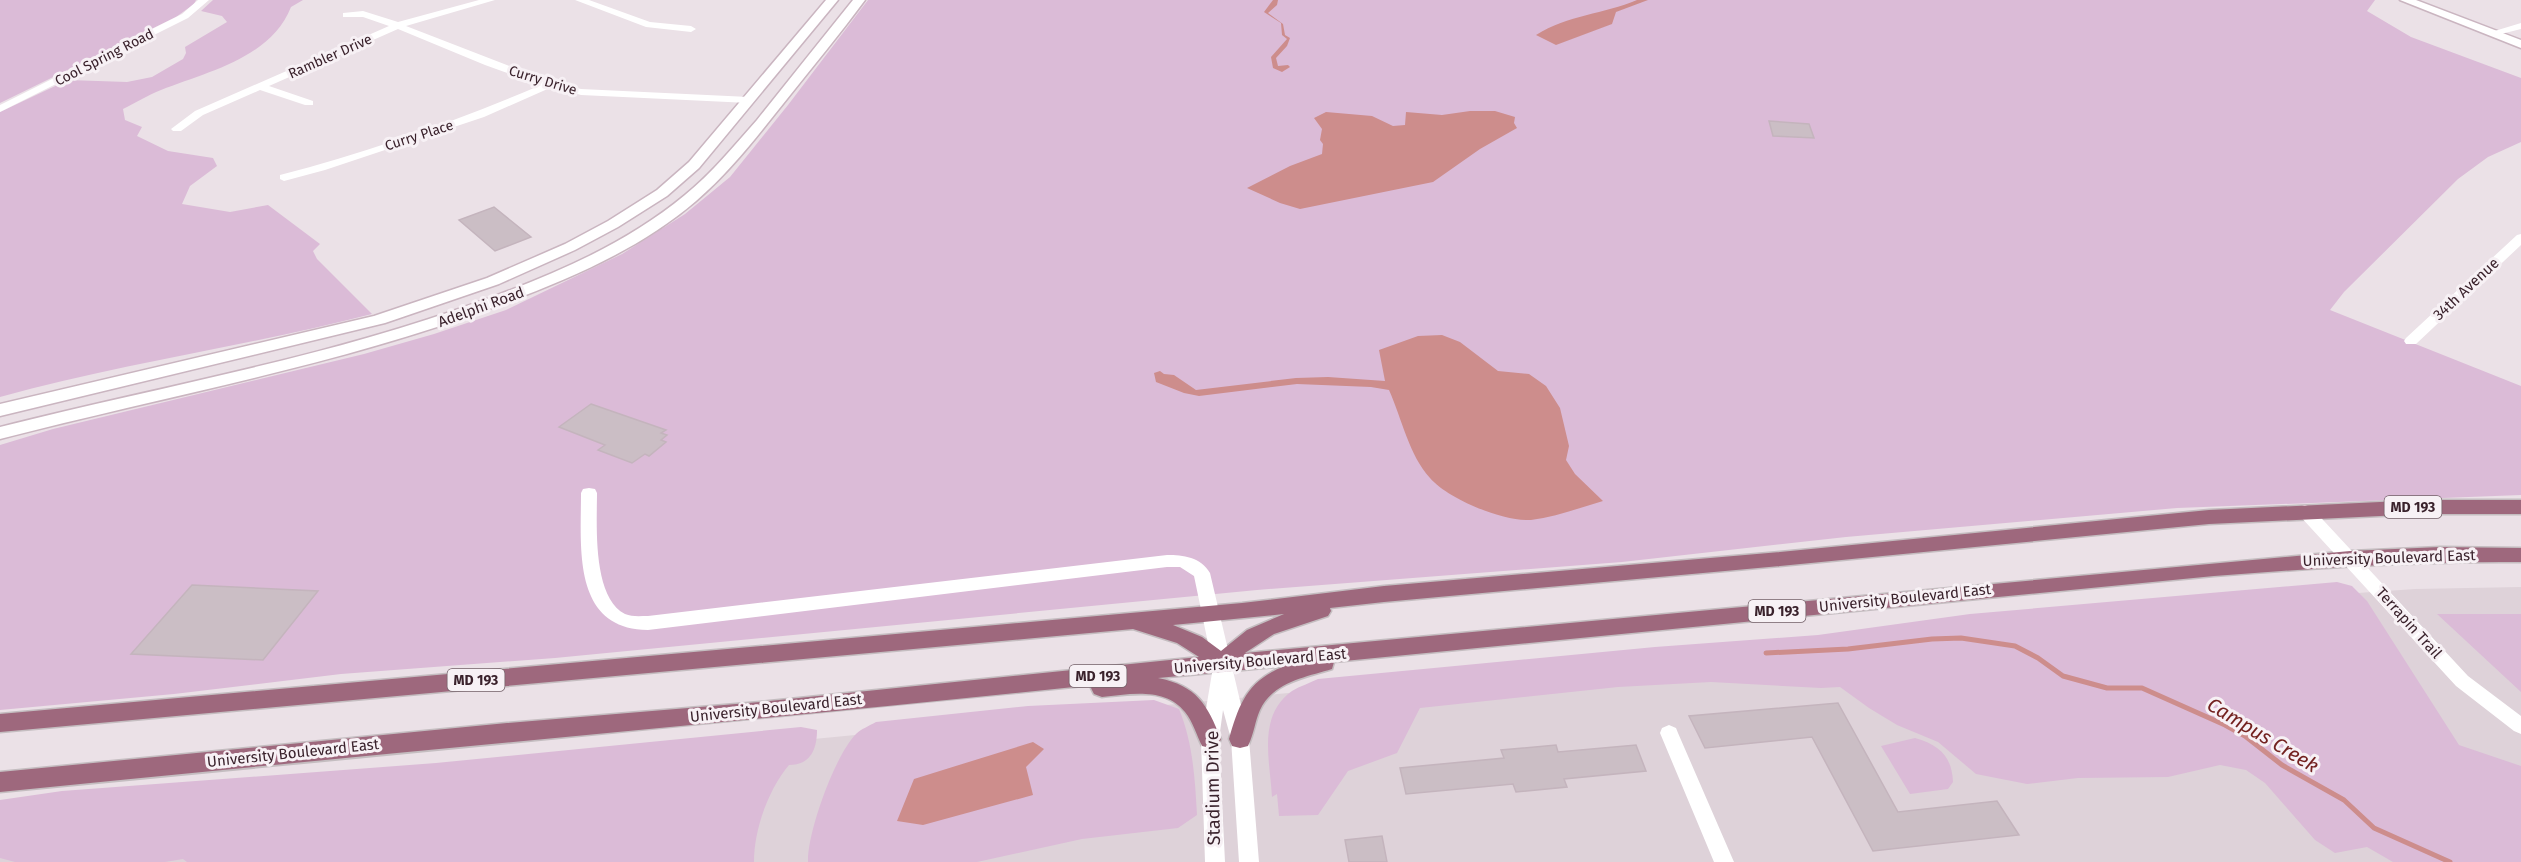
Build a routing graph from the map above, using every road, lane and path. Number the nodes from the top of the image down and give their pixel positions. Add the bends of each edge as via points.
1 (204, 0) edge
2 (490, 0) edge
3 (580, 0) edge
4 (832, 0) edge
5 (859, 0) edge
6 (2406, 0) edge
7 (346, 15) dead end
8 (397, 26) junction
9 (2521, 26) edge
10 (691, 29) dead end
11 (2493, 33) junction
12 (2521, 36) edge
13 (2509, 39) junction
14 (2521, 44) edge
15 (552, 84) junction
16 (261, 87) junction
17 (749, 100) junction
18 (309, 103) dead end
19 (0, 109) edge
20 (177, 129) dead end
21 (284, 177) dead end
22 (2521, 238) edge
23 (2411, 341) dead end
24 (0, 410) edge
25 (0, 433) edge
26 (589, 493) dead end
27 (2521, 507) edge
28 (2305, 511) junction
29 (2521, 555) edge
30 (2350, 558) junction
31 (1384, 594) junction
32 (1212, 613) junction
33 (1090, 624) junction
34 (1379, 650) junction
35 (1221, 664) junction
36 (975, 690) junction
37 (0, 723) edge
38 (2521, 726) edge
39 (1669, 733) dead end
40 (1240, 739) junction
41 (1210, 740) junction
42 (0, 782) edge
43 (1215, 862) edge
44 (1249, 862) edge
45 (1724, 862) edge

1 - 19 street, Cool Spring Road via 185,16
2 - 8 street, Rambler Drive
3 - 10 street via 649,25
4 - 17 main road, Adelphi Road
5 - 25 main road, Adelphi Road via 750,136 704,186 672,213 570,271 478,309 401,334
6 - 11 main road
7 - 8 street, Curry Drive via 363,14
8 - 15 street, Curry Drive
8 - 16 street, Rambler Drive
9 - 11 street
11 - 13 main road
12 - 13 street
13 - 14 main road
15 - 17 street, Curry Drive via 581,92
15 - 21 street, Curry Place via 480,115
16 - 18 street
16 - 20 street, Rambler Drive via 199,113
17 - 24 main road, Adelphi Road via 694,165 662,193 591,236 519,271 379,320
22 - 23 street, 34th Avenue
26 - 32 street via 595,584 610,613 630,623 1167,561 1181,561 1202,573
27 - 28 main road, MD 193
28 - 30 street, Terrapin Trail
28 - 31 main road, MD 193
29 - 30 main road, University Boulevard East / MD 193
30 - 34 main road, University Boulevard East / MD 193
30 - 38 street, Terrapin Trail via 2462,681
31 - 32 main road, MD 193
31 - 35 main road via 1276,623 1249,638
32 - 33 main road, MD 193
32 - 35 street
33 - 35 main road via 1136,624 1175,632
33 - 37 main road, MD 193
34 - 35 main road, University Boulevard East / MD 193
34 - 40 main road via 1294,671 1271,682 1252,702
35 - 36 main road, University Boulevard East / MD 193
35 - 40 street, Stadium Drive
35 - 41 street, Stadium Drive
36 - 41 main road via 1012,696 1147,684 1172,691 1194,705
36 - 42 main road, University Boulevard East / MD 193
39 - 45 street
40 - 44 street, Stadium Drive
41 - 43 street, Stadium Drive

